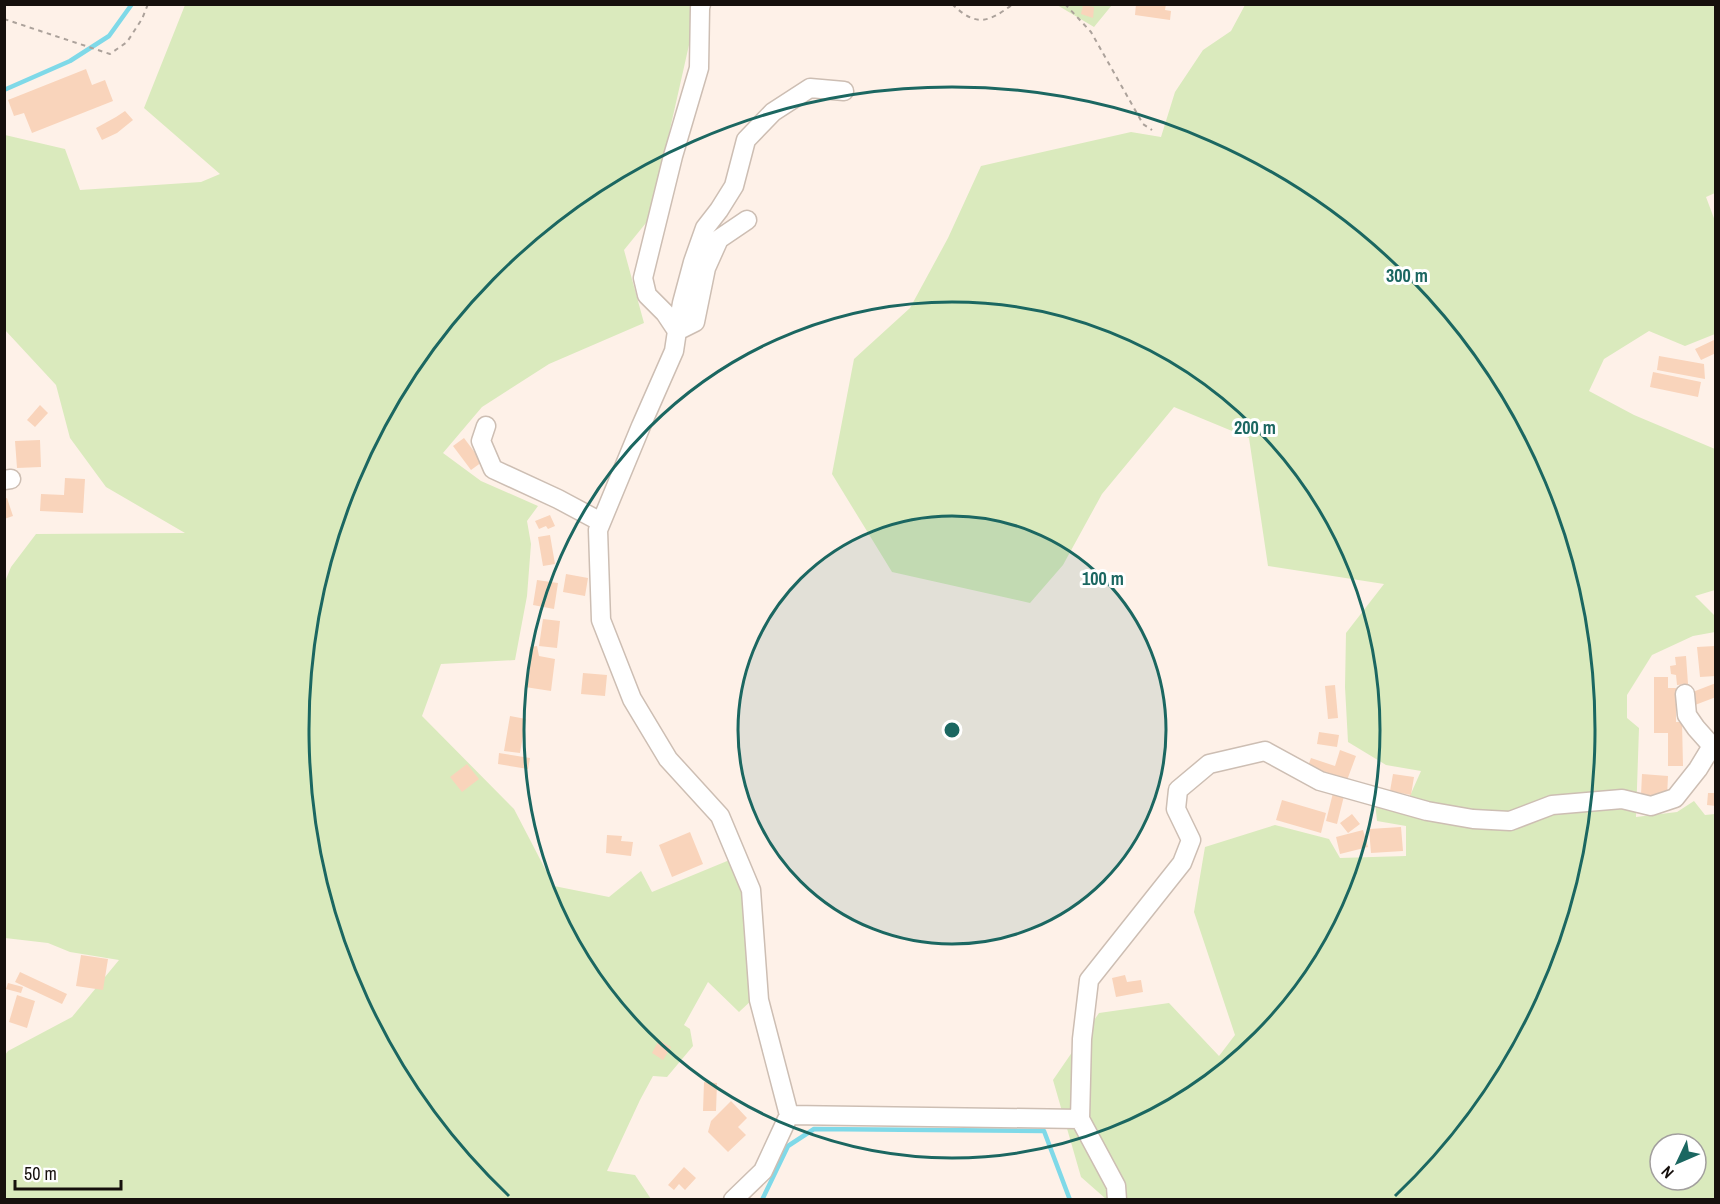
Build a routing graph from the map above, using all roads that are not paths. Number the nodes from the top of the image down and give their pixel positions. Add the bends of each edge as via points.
1 (701, 4) edge
2 (844, 91) dead end
3 (747, 220) dead end
4 (677, 331) junction
5 (486, 426) dead end
6 (601, 522) junction
7 (1685, 694) dead end
8 (1714, 746) edge
9 (789, 1115) junction
10 (1080, 1119) junction
11 (733, 1200) edge
12 (1117, 1200) edge

1 - 4 street via 699,68 643,278 647,295
2 - 4 street via 810,88 773,112 746,140 734,186 705,228
3 - 4 street via 719,239 706,268 695,322
4 - 6 street via 674,351
5 - 6 street via 481,441 493,469
6 - 9 street via 601,620 632,699 668,759 720,816 751,890 759,1000
7 - 8 street via 1687,715
8 - 10 street via 1675,798 1651,806 1622,799 1552,805 1510,821 1427,811 1320,781 1265,751 1209,764 1178,790 1176,809 1191,840 1182,863 1089,980 1082,1039
9 - 10 street
9 - 11 street via 763,1171
10 - 12 street via 1116,1186

